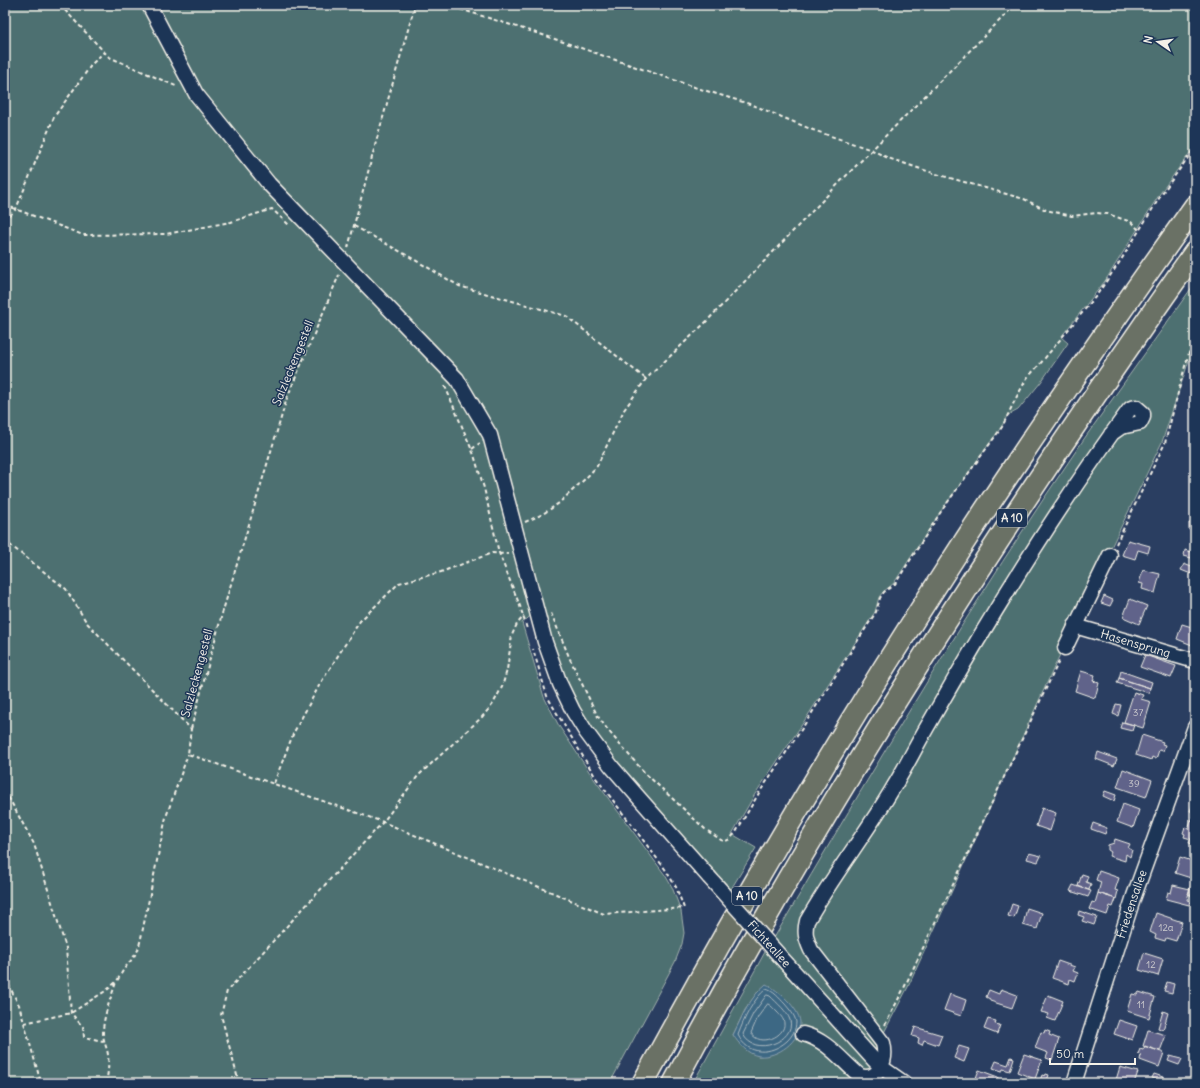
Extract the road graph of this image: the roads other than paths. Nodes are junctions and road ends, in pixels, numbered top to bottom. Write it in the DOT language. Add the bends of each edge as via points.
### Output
graph roads {
  1 [pos="149,5"];
  2 [pos="1195,206"];
  3 [pos="1195,252"];
  4 [pos="1111,434"];
  5 [pos="1110,555"];
  6 [pos="1075,626"];
  7 [pos="1065,648"];
  8 [pos="1195,661"];
  9 [pos="1195,727"];
  10 [pos="804,1034"];
  11 [pos="881,1067"];
  12 [pos="643,1083"];
  13 [pos="674,1083"];
  14 [pos="904,1083"];
  15 [pos="1074,1083"];
  1 -- 11 [label="street, Fichteallee, bridge" via="196,94 268,184 457,379 490,435 553,666 573,711 600,751"];
  2 -- 12 [label="highway, A 10" via="1054,407 934,588 805,797"];
  3 -- 13 [label="highway, A 10" via="1066,438 936,635 844,785"];
  4 -- 11 [label="street" via="1012,584 891,791 807,921 806,939 811,950 883,1043 885,1050"];
  5 -- 6 [label="street"];
  6 -- 7 [label="street"];
  6 -- 8 [label="street, Hasensprung"];
  9 -- 15 [label="street, Friedensallee" via="1134,896"];
  10 -- 11 [label="street" via="823,1043 860,1076 872,1076"];
  11 -- 14 [label="street, Fichteallee"];
}
